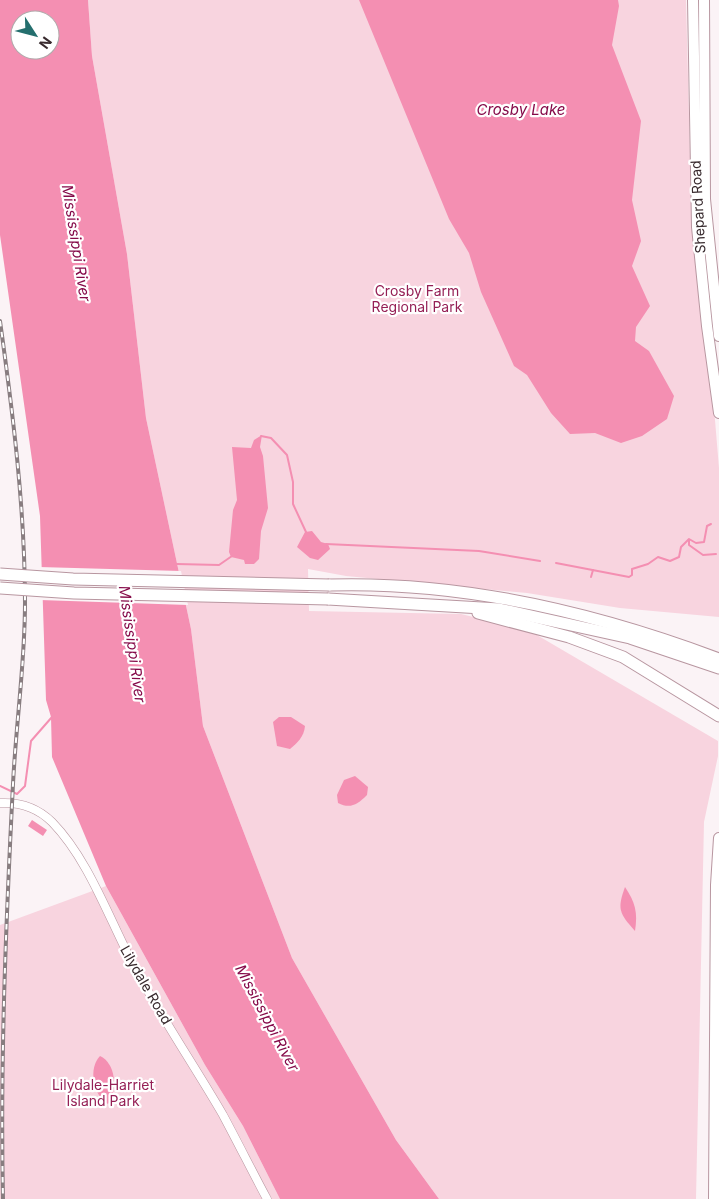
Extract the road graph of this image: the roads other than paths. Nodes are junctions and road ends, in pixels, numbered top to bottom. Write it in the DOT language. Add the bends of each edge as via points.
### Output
graph roads {
  1 [pos="693,0"];
  2 [pos="704,0"];
  3 [pos="719,336"];
  4 [pos="719,412"];
  5 [pos="0,574"];
  6 [pos="0,588"];
  7 [pos="442,604"];
  8 [pos="719,659"];
  9 [pos="719,668"];
  10 [pos="719,716"];
  11 [pos="0,803"];
  12 [pos="719,838"];
  13 [pos="267,1199"];
  14 [pos="714,1199"];
  1 -- 4 [label="highway, Shepard Road" via="698,227"];
  2 -- 3 [label="highway, Shepard Road" via="705,192"];
  5 -- 8 [label="highway, bridge" via="457,590 514,600 634,630"];
  6 -- 7 [label="highway, bridge"];
  7 -- 9 [label="highway" via="499,609 593,628"];
  7 -- 10 [label="highway" via="569,637 623,657"];
  11 -- 13 [label="street, Lilydale Road" via="28,806 50,820 78,856 134,967 223,1116"];
  12 -- 14 [label="highway"];
}
